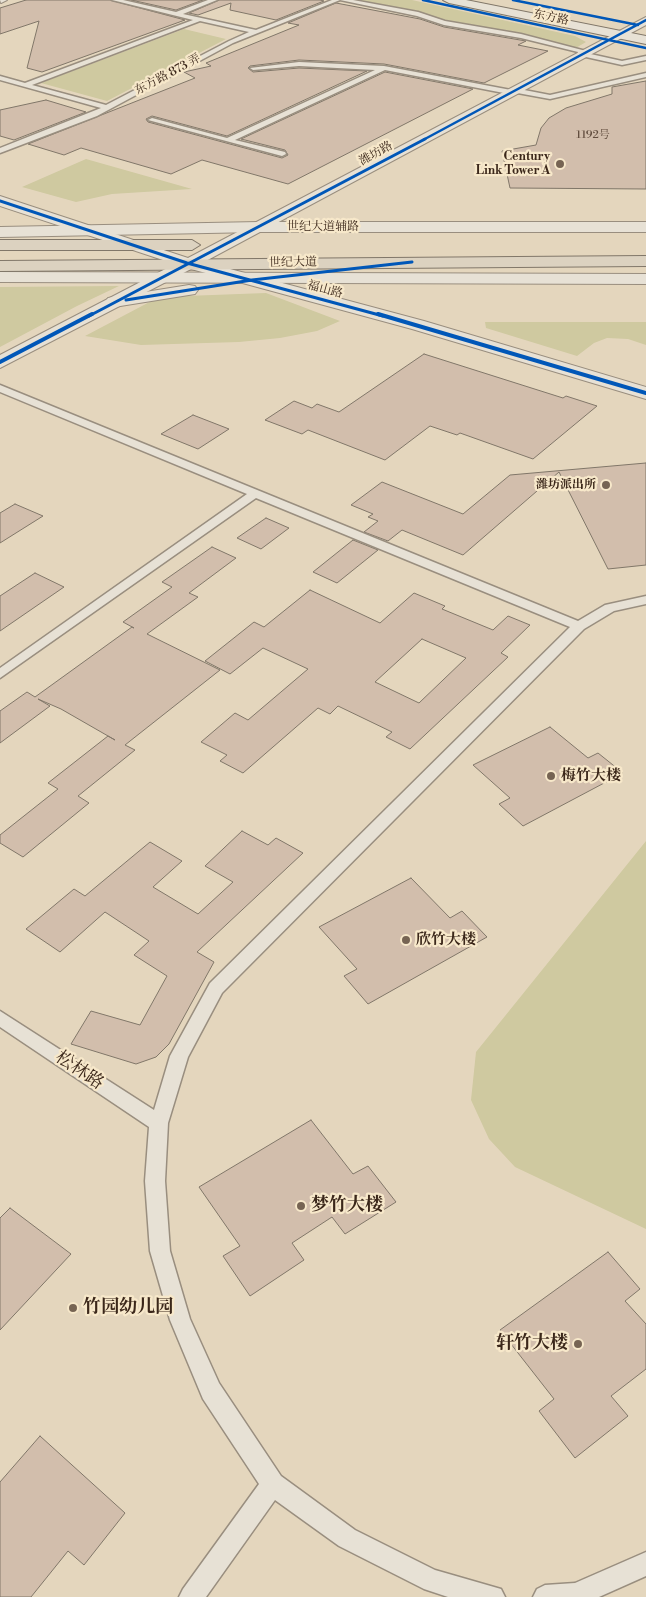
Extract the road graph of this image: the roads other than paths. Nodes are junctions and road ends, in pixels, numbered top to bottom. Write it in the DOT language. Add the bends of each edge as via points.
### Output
graph roads {
  1 [pos="115,0"];
  2 [pos="214,0"];
  3 [pos="337,0"];
  4 [pos="343,0"];
  5 [pos="449,0"];
  6 [pos="485,0"];
  7 [pos="176,14"];
  8 [pos="200,19"];
  9 [pos="646,20"];
  10 [pos="256,32"];
  11 [pos="623,32"];
  12 [pos="646,32"];
  13 [pos="646,40"];
  14 [pos="581,53"];
  15 [pos="646,58"];
  16 [pos="253,68"];
  17 [pos="384,68"];
  18 [pos="646,75"];
  19 [pos="0,78"];
  20 [pos="25,85"];
  21 [pos="511,91"];
  22 [pos="107,107"];
  23 [pos="152,120"];
  24 [pos="228,140"];
  25 [pos="0,152"];
  26 [pos="282,154"];
  27 [pos="0,201"];
  28 [pos="259,227"];
  29 [pos="646,227"];
  30 [pos="87,231"];
  31 [pos="0,232"];
  32 [pos="0,245"];
  33 [pos="126,245"];
  34 [pos="224,245"];
  35 [pos="262,245"];
  36 [pos="646,261"];
  37 [pos="412,262"];
  38 [pos="187,263"];
  39 [pos="0,266"];
  40 [pos="162,276"];
  41 [pos="0,277"];
  42 [pos="333,278"];
  43 [pos="255,279"];
  44 [pos="646,279"];
  45 [pos="306,295"];
  46 [pos="114,302"];
  47 [pos="0,362"];
  48 [pos="0,388"];
  49 [pos="646,394"];
  50 [pos="255,493"];
  51 [pos="646,600"];
  52 [pos="579,626"];
  53 [pos="0,674"];
  54 [pos="0,1018"];
  55 [pos="159,1123"];
  56 [pos="273,1484"];
  57 [pos="646,1564"];
  58 [pos="191,1597"];
  59 [pos="493,1597"];
  60 [pos="544,1597"];
  1 -- 7 [label="lane"];
  2 -- 7 [label="lane"];
  3 -- 10 [label="lane, 东方路 873 弄"];
  4 -- 14 [label="lane" via="418,14 444,23 521,36"];
  5 -- 11 [label="street, 东方路"];
  6 -- 11 [label="street, 东方路"];
  7 -- 8 [label="lane"];
  8 -- 10 [label="lane"];
  8 -- 20 [label="lane"];
  9 -- 11 [label="street, 潍坊路"];
  10 -- 22 [label="lane, 东方路 873 弄"];
  11 -- 12 [label="street, 东方路"];
  11 -- 13 [label="street, 东方路"];
  11 -- 14 [label="street, 潍坊路"];
  14 -- 15 [label="lane" via="622,63"];
  14 -- 21 [label="street, 潍坊路"];
  16 -- 17 [label="lane" via="300,64"];
  17 -- 21 [label="lane"];
  17 -- 24 [label="lane"];
  18 -- 21 [label="lane" via="550,97"];
  19 -- 20 [label="lane"];
  20 -- 22 [label="lane"];
  21 -- 28 [label="street, 潍坊路"];
  22 -- 25 [label="lane, 东方路 873 弄"];
  23 -- 24 [label="lane"];
  24 -- 26 [label="lane"];
  27 -- 30 [label="street, 福山路"];
  28 -- 29 [label="street, 世纪大道辅路"];
  28 -- 30 [label="street, 世纪大道辅路"];
  28 -- 34 [label="street, 潍坊路"];
  30 -- 31 [label="street, 世纪大道辅路"];
  30 -- 33 [label="street, 福山路"];
  32 -- 33 [label="main road, 世纪大道"];
  33 -- 34 [label="main road, 世纪大道"];
  33 -- 38 [label="street, 福山路"];
  34 -- 35 [label="main road, 世纪大道"];
  34 -- 38 [label="street, 潍坊路"];
  36 -- 37 [label="main road, 世纪大道"];
  37 -- 38 [label="main road, 世纪大道"];
  37 -- 43 [label="street, 潍坊路"];
  38 -- 39 [label="main road, 世纪大道"];
  38 -- 40 [label="street, 潍坊路"];
  38 -- 43 [label="street, 福山路"];
  40 -- 41 [label="street"];
  40 -- 43 [label="street"];
  40 -- 46 [label="street, 潍坊路"];
  42 -- 43 [label="street"];
  42 -- 44 [label="street"];
  42 -- 45 [label="street"];
  43 -- 45 [label="street, 福山路"];
  43 -- 46 [label="street, 潍坊路"];
  45 -- 49 [label="street, 福山路" via="418,325"];
  46 -- 47 [label="street, 潍坊路"];
  48 -- 50 [label="lane"];
  50 -- 52 [label="lane"];
  50 -- 53 [label="lane"];
  51 -- 52 [label="lane" via="610,608"];
  52 -- 55 [label="lane" via="216,988 179,1056"];
  54 -- 55 [label="lane, 松林路"];
  55 -- 56 [label="lane" via="155,1181 160,1251 180,1320 211,1391"];
  56 -- 58 [label="lane"];
  56 -- 59 [label="lane" via="355,1542 432,1581"];
  57 -- 60 [label="lane" via="576,1595"];
}
